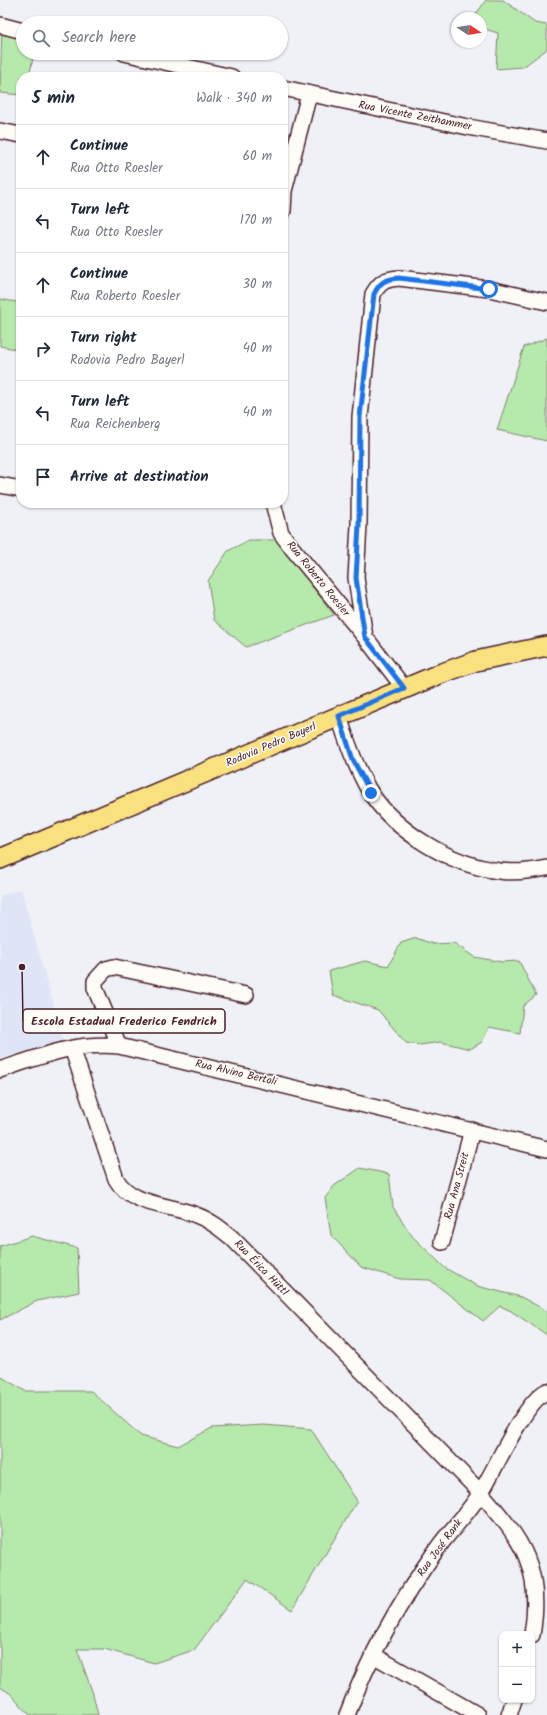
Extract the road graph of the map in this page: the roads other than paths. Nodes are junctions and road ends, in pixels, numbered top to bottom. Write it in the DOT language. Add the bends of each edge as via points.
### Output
graph roads {
  1 [pos="0,25"];
  2 [pos="16,28"];
  3 [pos="156,60"];
  4 [pos="210,72"];
  5 [pos="288,89"];
  6 [pos="309,94"];
  7 [pos="0,131"];
  8 [pos="16,134"];
  9 [pos="547,140"];
  10 [pos="288,172"];
  11 [pos="547,302"];
  12 [pos="0,485"];
  13 [pos="16,488"];
  14 [pos="274,508"];
  15 [pos="365,637"];
  16 [pos="547,646"];
  17 [pos="404,688"];
  18 [pos="339,716"];
  19 [pos="0,860"];
  20 [pos="547,868"];
  21 [pos="246,995"];
  22 [pos="119,1046"];
  23 [pos="72,1048"];
  24 [pos="0,1070"];
  25 [pos="472,1130"];
  26 [pos="547,1149"];
  27 [pos="442,1242"];
  28 [pos="547,1391"];
  29 [pos="481,1493"];
  30 [pos="532,1631"];
  31 [pos="373,1655"];
  32 [pos="513,1703"];
  33 [pos="347,1715"];
  34 [pos="478,1715"];
  35 [pos="509,1715"];
  1 -- 2 [label="street"];
  3 -- 4 [label="street"];
  5 -- 6 [label="street, Rua Vicente Zeithammer"];
  6 -- 9 [label="street, Rua Vicente Zeithammer" via="460,126"];
  6 -- 10 [label="street"];
  7 -- 8 [label="street"];
  11 -- 15 [label="street" via="489,289 399,278 386,279 374,294 360,417 356,578"];
  12 -- 13 [label="street"];
  14 -- 15 [label="street, Rua Roberto Roesler" via="281,533"];
  15 -- 17 [label="street, Rua Roberto Roesler"];
  16 -- 17 [label="main road, Rodovia Pedro Bayerl" via="476,662"];
  17 -- 18 [label="main road, Rodovia Pedro Bayerl"];
  18 -- 19 [label="main road, Rodovia Pedro Bayerl"];
  18 -- 20 [label="street" via="353,760 371,793 397,823 435,850 479,867 500,871"];
  21 -- 22 [label="street" via="114,967 106,969 96,981 95,988"];
  22 -- 23 [label="street, Rua Alvino Bertoli" via="88,1045"];
  22 -- 25 [label="street, Rua Alvino Bertoli"];
  23 -- 24 [label="street, Rua Alvino Bertoli"];
  23 -- 29 [label="street, Rua Érica Hüttl" via="121,1188 141,1199 212,1222 232,1238"];
  25 -- 26 [label="street, Rua Alvino Bertoli"];
  25 -- 27 [label="street, Rua Ana Streit"];
  28 -- 29 [label="street, Rua José Rank" via="539,1396 522,1420"];
  29 -- 30 [label="street, Rua Érica Hüttl" via="524,1549 531,1568 536,1597"];
  29 -- 31 [label="street, Rua José Rank" via="433,1555"];
  31 -- 33 [label="street, Rua José Rank"];
  31 -- 34 [label="street"];
  32 -- 35 [label="street"];
}
